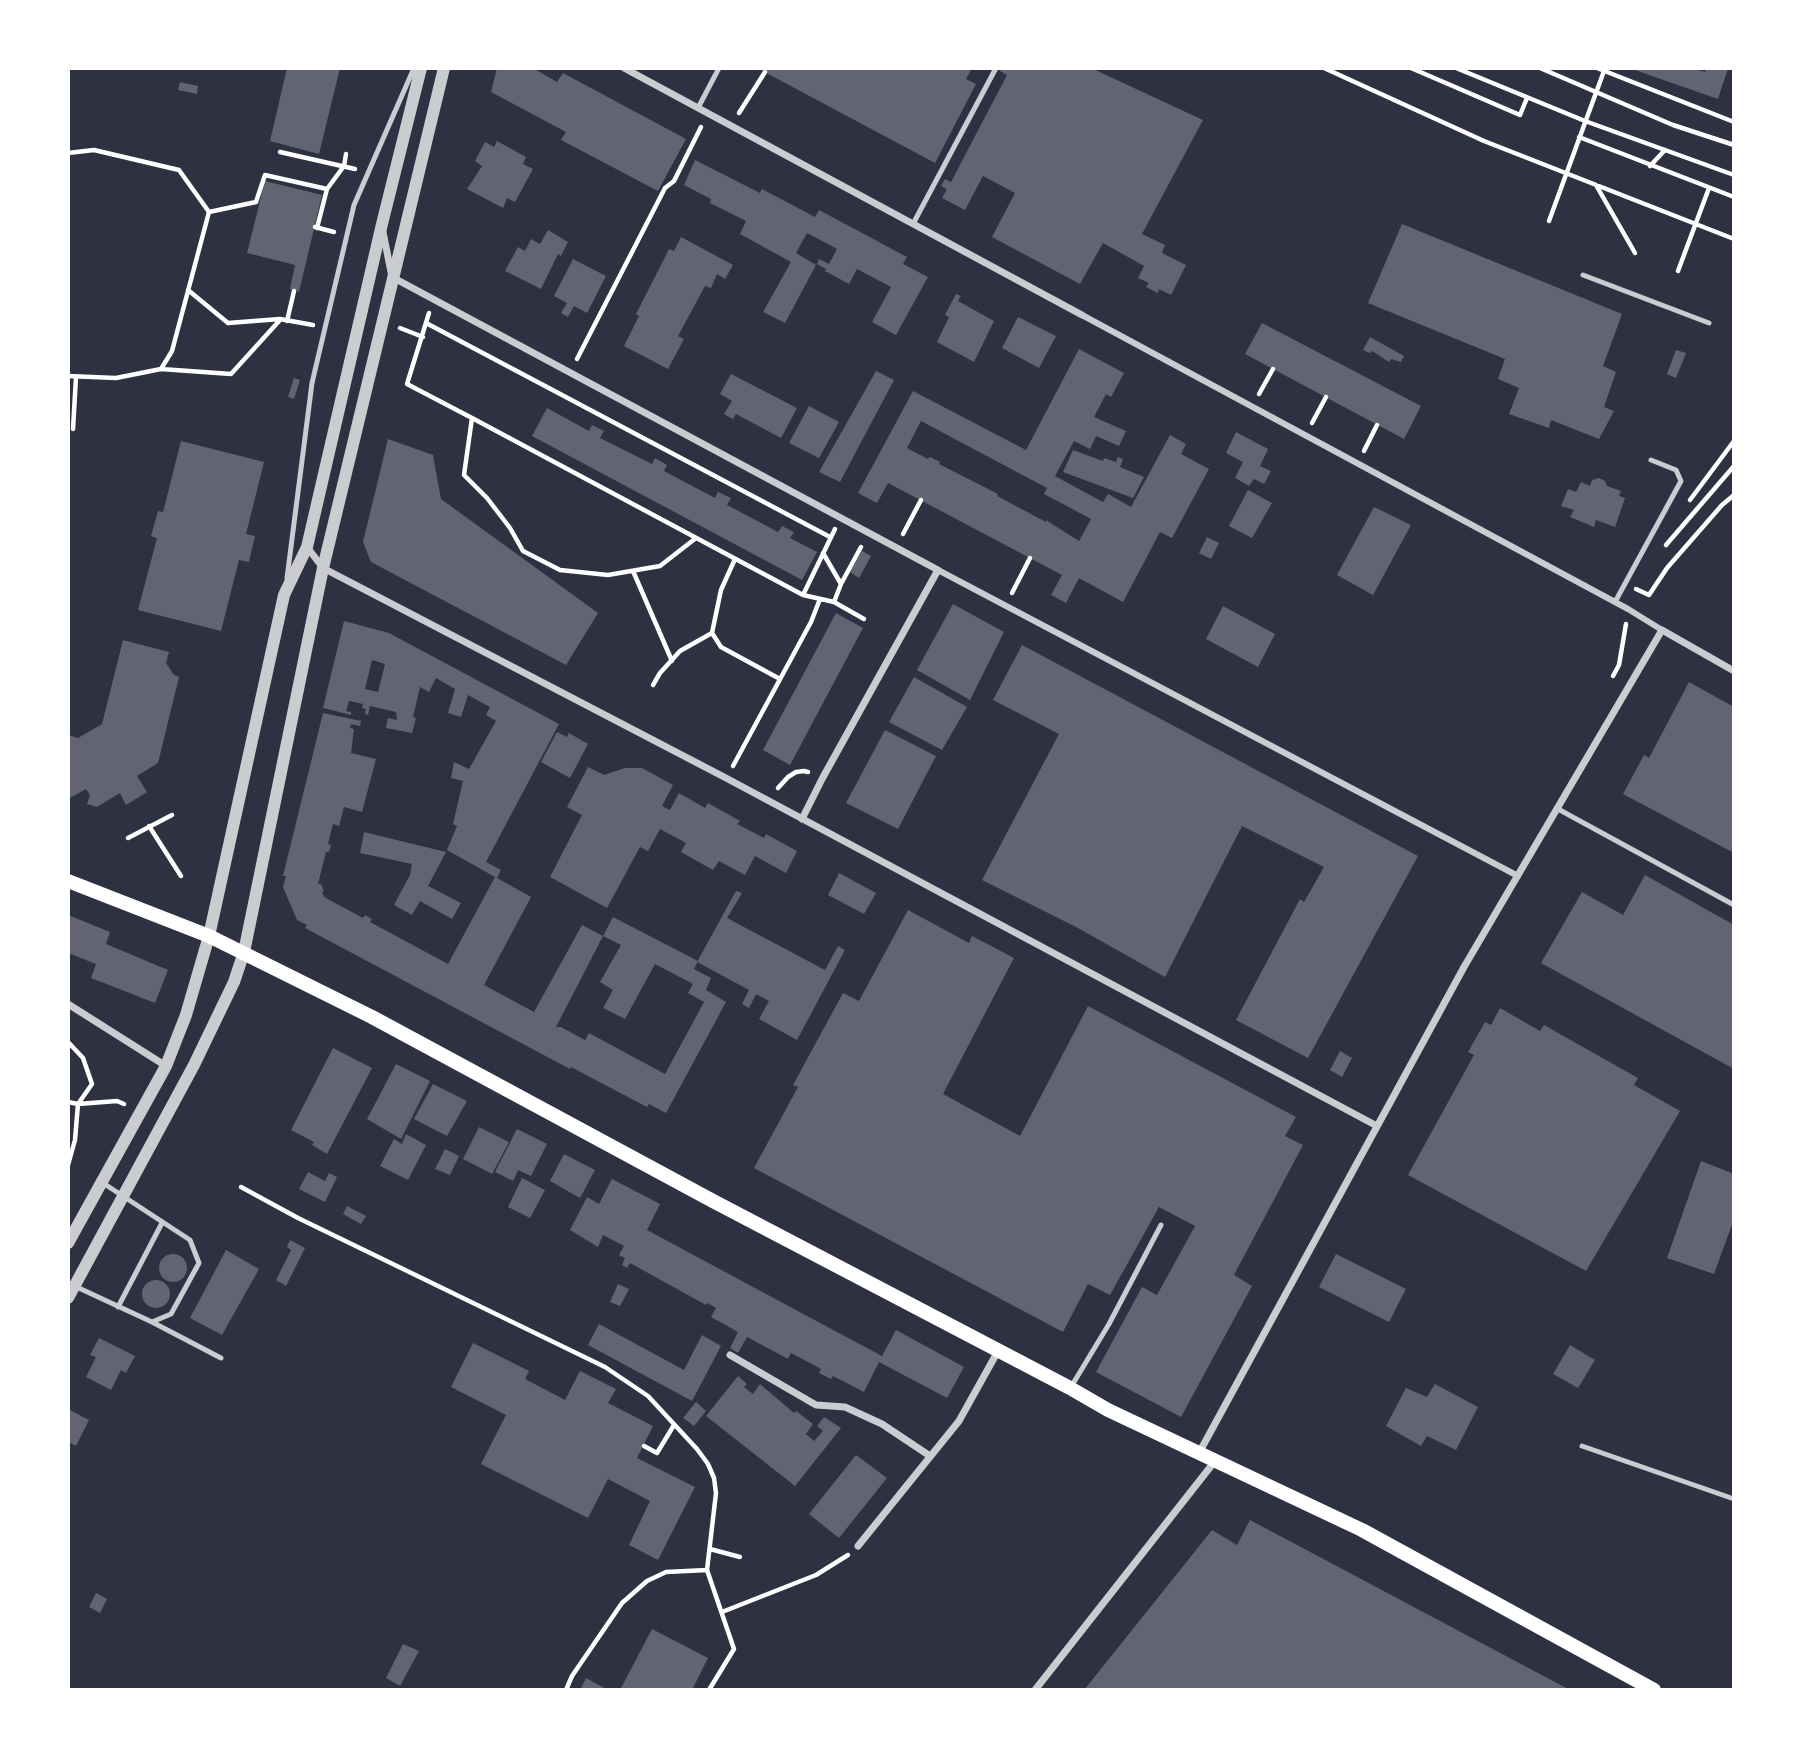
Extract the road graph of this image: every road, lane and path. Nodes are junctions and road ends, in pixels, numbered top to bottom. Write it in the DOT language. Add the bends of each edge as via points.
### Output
graph roads {
  1 [pos="414,68"];
  2 [pos="421,68"];
  3 [pos="444,68"];
  4 [pos="624,68"];
  5 [pos="719,68"];
  6 [pos="996,68"];
  7 [pos="1324,68"];
  8 [pos="1411,68"];
  9 [pos="1457,68"];
  10 [pos="1540,68"];
  11 [pos="1597,68"];
  12 [pos="1604,71"];
  13 [pos="765,72"];
  14 [pos="1595,93"];
  15 [pos="1527,98"];
  16 [pos="698,108"];
  17 [pos="707,114"];
  18 [pos="1585,121"];
  19 [pos="1734,122"];
  20 [pos="731,126"];
  21 [pos="1579,137"];
  22 [pos="1734,145"];
  23 [pos="1665,150"];
  24 [pos="281,152"];
  25 [pos="68,153"];
  26 [pos="346,154"];
  27 [pos="344,166"];
  28 [pos="1650,166"];
  29 [pos="368,172"];
  30 [pos="1565,172"];
  31 [pos="1734,175"];
  32 [pos="1595,185"];
  33 [pos="1709,188"];
  34 [pos="327,189"];
  35 [pos="1734,197"];
  36 [pos="209,212"];
  37 [pos="1549,221"];
  38 [pos="1695,224"];
  39 [pos="382,225"];
  40 [pos="913,225"];
  41 [pos="317,228"];
  42 [pos="1734,239"];
  43 [pos="1635,253"];
  44 [pos="1678,271"];
  45 [pos="1583,275"];
  46 [pos="392,277"];
  47 [pos="188,290"];
  48 [pos="294,291"];
  49 [pos="432,298"];
  50 [pos="1082,315"];
  51 [pos="281,319"];
  52 [pos="288,320"];
  53 [pos="1709,323"];
  54 [pos="428,324"];
  55 [pos="324,327"];
  56 [pos="162,369"];
  57 [pos="1273,369"];
  58 [pos="570,372"];
  59 [pos="68,376"];
  60 [pos="76,377"];
  61 [pos="1325,397"];
  62 [pos="1251,407"];
  63 [pos="472,418"];
  64 [pos="1377,425"];
  65 [pos="73,429"];
  66 [pos="1306,436"];
  67 [pos="1651,460"];
  68 [pos="1357,464"];
  69 [pos="1734,466"];
  70 [pos="1734,495"];
  71 [pos="921,500"];
  72 [pos="841,517"];
  73 [pos="869,532"];
  74 [pos="830,537"];
  75 [pos="696,538"];
  76 [pos="307,547"];
  77 [pos="895,547"];
  78 [pos="1662,551"];
  79 [pos="823,552"];
  80 [pos="1030,558"];
  81 [pos="735,559"];
  82 [pos="323,568"];
  83 [pos="938,570"];
  84 [pos="633,571"];
  85 [pos="1645,581"];
  86 [pos="841,584"];
  87 [pos="1633,587"];
  88 [pos="1639,591"];
  89 [pos="284,595"];
  90 [pos="803,595"];
  91 [pos="820,599"];
  92 [pos="834,602"];
  93 [pos="1615,602"];
  94 [pos="1005,606"];
  95 [pos="1628,609"];
  96 [pos="864,619"];
  97 [pos="1662,630"];
  98 [pos="712,633"];
  99 [pos="672,661"];
  100 [pos="1734,671"];
  101 [pos="780,679"];
  102 [pos="653,685"];
  103 [pos="726,778"];
  104 [pos="822,779"];
  105 [pos="768,800"];
  106 [pos="1558,808"];
  107 [pos="172,815"];
  108 [pos="802,819"];
  109 [pos="149,827"];
  110 [pos="128,838"];
  111 [pos="181,876"];
  112 [pos="1518,876"];
  113 [pos="68,880"];
  114 [pos="1734,905"];
  115 [pos="209,936"];
  116 [pos="244,953"];
  117 [pos="68,1004"];
  118 [pos="68,1042"];
  119 [pos="166,1066"];
  120 [pos="68,1102"];
  121 [pos="78,1104"];
  122 [pos="141,1111"];
  123 [pos="1377,1126"];
  124 [pos="68,1165"];
  125 [pos="103,1184"];
  126 [pos="241,1187"];
  127 [pos="122,1196"];
  128 [pos="162,1223"];
  129 [pos="1161,1225"];
  130 [pos="68,1243"];
  131 [pos="72,1284"];
  132 [pos="68,1298"];
  133 [pos="118,1307"];
  134 [pos="152,1322"];
  135 [pos="998,1351"];
  136 [pos="730,1355"];
  137 [pos="221,1358"];
  138 [pos="1070,1388"];
  139 [pos="674,1425"];
  140 [pos="643,1446"];
  141 [pos="1582,1446"];
  142 [pos="1199,1453"];
  143 [pos="930,1456"];
  144 [pos="1215,1461"];
  145 [pos="1734,1499"];
  146 [pos="858,1546"];
  147 [pos="710,1549"];
  148 [pos="740,1557"];
  149 [pos="707,1570"];
  150 [pos="722,1612"];
  151 [pos="566,1690"];
  152 [pos="709,1690"];
  153 [pos="1035,1690"];
  154 [pos="1654,1690"];
  1 -- 29 [label="lane"];
  2 -- 39 [label="street"];
  3 -- 46 [label="street"];
  4 -- 16 [label="street"];
  5 -- 16 [label="lane"];
  6 -- 40 [label="lane"];
  7 -- 30 [label="path" via="1484,141"];
  8 -- 15 [label="path" via="1520,115"];
  9 -- 15 [label="path"];
  10 -- 14 [label="path"];
  11 -- 12 [label="path"];
  12 -- 14 [label="path"];
  12 -- 19 [label="path"];
  13 -- 20 [label="path"];
  14 -- 18 [label="path"];
  14 -- 22 [label="path"];
  15 -- 18 [label="path"];
  16 -- 17 [label="street"];
  17 -- 20 [label="street"];
  17 -- 58 [label="path"];
  18 -- 21 [label="path"];
  18 -- 23 [label="path"];
  20 -- 40 [label="street"];
  21 -- 28 [label="path"];
  21 -- 30 [label="path"];
  23 -- 28 [label="path"];
  23 -- 31 [label="path"];
  24 -- 27 [label="path"];
  25 -- 36 [label="path" via="94,150 179,170"];
  26 -- 27 [label="path"];
  27 -- 29 [label="path"];
  27 -- 34 [label="path"];
  28 -- 33 [label="path"];
  29 -- 55 [label="lane" via="354,205"];
  30 -- 32 [label="path"];
  30 -- 37 [label="path"];
  32 -- 38 [label="path"];
  32 -- 43 [label="path"];
  33 -- 35 [label="path"];
  33 -- 38 [label="path"];
  34 -- 36 [label="path" via="265,175 256,202"];
  34 -- 41 [label="path"];
  36 -- 47 [label="path"];
  38 -- 42 [label="path"];
  38 -- 44 [label="path"];
  39 -- 46 [label="street"];
  39 -- 76 [label="street"];
  40 -- 50 [label="street"];
  45 -- 53 [label="lane"];
  46 -- 49 [label="street"];
  46 -- 82 [label="street"];
  47 -- 51 [label="path" via="228,323"];
  47 -- 56 [label="path" via="172,351"];
  48 -- 52 [label="path"];
  49 -- 54 [label="path"];
  49 -- 58 [label="street"];
  50 -- 62 [label="street"];
  51 -- 52 [label="path"];
  51 -- 56 [label="path" via="231,374"];
  52 -- 55 [label="path"];
  54 -- 63 [label="path" via="407,384"];
  54 -- 74 [label="path"];
  55 -- 89 [label="lane" via="309,402"];
  56 -- 60 [label="path" via="116,378"];
  57 -- 62 [label="path"];
  58 -- 72 [label="street"];
  59 -- 60 [label="path"];
  60 -- 65 [label="path"];
  61 -- 66 [label="path"];
  62 -- 66 [label="street"];
  63 -- 75 [label="path"];
  63 -- 84 [label="path" via="464,475 487,498 523,551 560,570 608,575"];
  64 -- 68 [label="path"];
  66 -- 68 [label="street"];
  67 -- 93 [label="lane" via="1676,470 1681,481"];
  68 -- 93 [label="street"];
  69 -- 78 [label="path"];
  70 -- 88 [label="path" via="1667,568 1649,596"];
  71 -- 77 [label="path"];
  72 -- 73 [label="street"];
  72 -- 74 [label="path"];
  73 -- 77 [label="street"];
  73 -- 86 [label="path"];
  74 -- 79 [label="path"];
  75 -- 81 [label="path"];
  75 -- 84 [label="path" via="660,566"];
  76 -- 82 [label="street"];
  76 -- 89 [label="street"];
  77 -- 83 [label="street"];
  79 -- 86 [label="path"];
  79 -- 90 [label="path"];
  80 -- 94 [label="path"];
  81 -- 90 [label="path"];
  81 -- 98 [label="path" via="720,590"];
  82 -- 103 [label="street"];
  82 -- 116 [label="street"];
  83 -- 94 [label="street"];
  83 -- 104 [label="street"];
  84 -- 99 [label="path"];
  85 -- 88 [label="path"];
  86 -- 92 [label="path"];
  87 -- 88 [label="path"];
  88 -- 95 [label="path"];
  89 -- 115 [label="street"];
  90 -- 91 [label="path"];
  91 -- 92 [label="path"];
  91 -- 101 [label="path"];
  92 -- 96 [label="path"];
  93 -- 95 [label="street"];
  94 -- 112 [label="street"];
  95 -- 97 [label="street"];
  97 -- 100 [label="street"];
  97 -- 106 [label="street"];
  98 -- 99 [label="path" via="680,651"];
  98 -- 101 [label="path" via="721,647"];
  99 -- 102 [label="path"];
  101 -- 103 [label="path"];
  103 -- 105 [label="street"];
  104 -- 105 [label="path" via="796,772"];
  104 -- 108 [label="street"];
  105 -- 108 [label="street"];
  106 -- 112 [label="street"];
  106 -- 114 [label="lane"];
  107 -- 109 [label="path"];
  108 -- 123 [label="street"];
  109 -- 110 [label="path"];
  109 -- 111 [label="path"];
  112 -- 123 [label="street"];
  113 -- 115 [label="main road"];
  115 -- 116 [label="main road"];
  115 -- 119 [label="street"];
  116 -- 127 [label="street" via="194,1065"];
  116 -- 135 [label="main road"];
  117 -- 119 [label="street"];
  118 -- 121 [label="path" via="83,1058 92,1084"];
  119 -- 122 [label="street"];
  120 -- 121 [label="path"];
  121 -- 122 [label="path" via="117,1101"];
  121 -- 124 [label="path"];
  122 -- 125 [label="street"];
  123 -- 142 [label="street"];
  125 -- 127 [label="lane"];
  125 -- 130 [label="street"];
  126 -- 139 [label="path" via="605,1367 648,1396"];
  127 -- 128 [label="lane"];
  127 -- 131 [label="street"];
  128 -- 133 [label="lane"];
  128 -- 134 [label="lane" via="190,1240 199,1263 172,1314"];
  129 -- 138 [label="lane"];
  131 -- 132 [label="street"];
  131 -- 133 [label="lane"];
  133 -- 134 [label="lane"];
  134 -- 137 [label="lane"];
  135 -- 138 [label="main road"];
  135 -- 143 [label="street" via="958,1421"];
  136 -- 143 [label="street" via="816,1405 845,1407 882,1424"];
  138 -- 142 [label="main road"];
  139 -- 140 [label="path" via="657,1453"];
  139 -- 147 [label="path" via="703,1457 714,1478"];
  141 -- 145 [label="lane"];
  142 -- 144 [label="main road"];
  143 -- 146 [label="street"];
  144 -- 153 [label="street"];
  144 -- 154 [label="main road" via="1362,1530"];
  146 -- 150 [label="path" via="816,1575"];
  147 -- 148 [label="path"];
  147 -- 149 [label="path"];
  149 -- 150 [label="path"];
  149 -- 151 [label="path" via="666,1572 639,1588 599,1634"];
  150 -- 152 [label="path" via="734,1649"];
}
